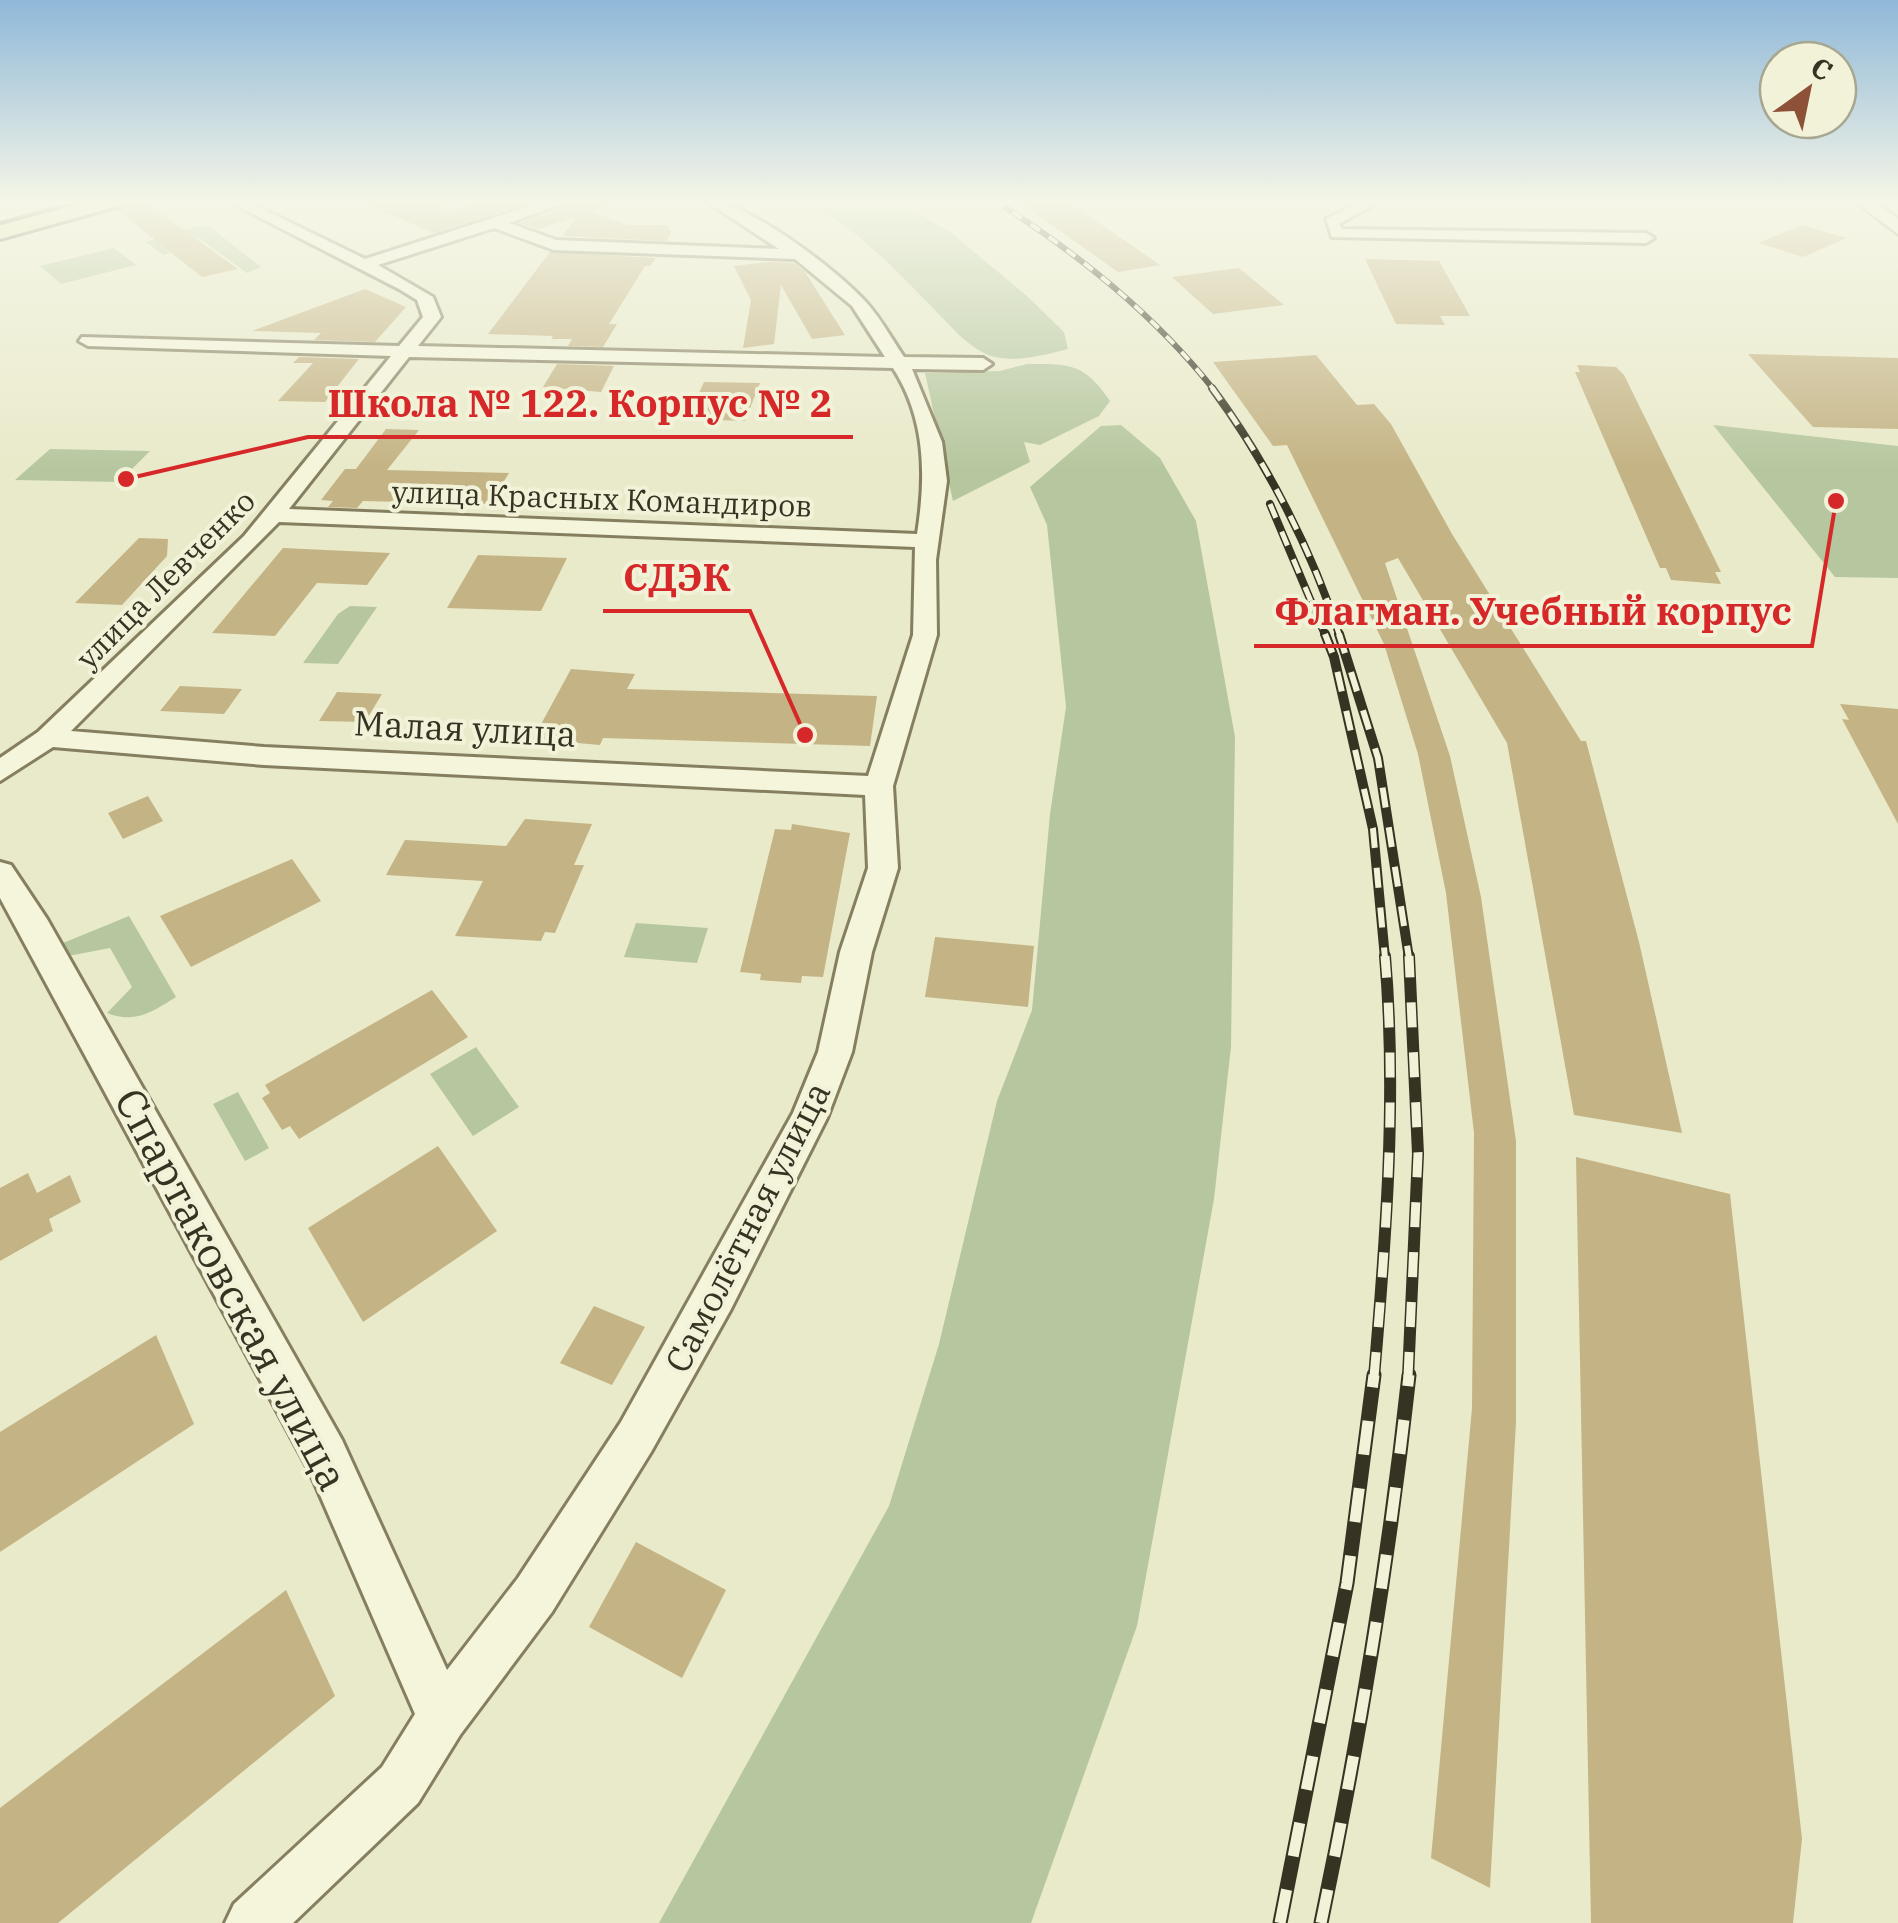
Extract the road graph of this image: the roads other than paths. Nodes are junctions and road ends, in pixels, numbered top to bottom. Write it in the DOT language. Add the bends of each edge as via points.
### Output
graph roads {
  1 [pos="410,290"];
  2 [pos="842,290"];
  3 [pos="88,342"];
  4 [pos="407,350"];
  5 [pos="898,363"];
  6 [pos="983,364"];
  7 [pos="273,516"];
  8 [pos="928,541"];
  9 [pos="48,738"];
  10 [pos="0,772"];
  11 [pos="878,786"];
  12 [pos="0,873"];
  13 [pos="442,1717"];
  14 [pos="253,1923"];
  1 -- 4 [label="street, улица Левченко" via="425,298 432,317"];
  2 -- 5 [label="street, Самолётная улица"];
  3 -- 4 [label="street"];
  4 -- 5 [label="street"];
  4 -- 7 [label="street, улица Левченко"];
  5 -- 6 [label="street"];
  5 -- 8 [label="street, Самолётная улица" via="932,442"];
  7 -- 8 [label="street, улица Красных Командиров"];
  7 -- 9 [label="street, улица Левченко"];
  8 -- 11 [label="street, Самолётная улица" via="925,635"];
  9 -- 10 [label="street, улица Левченко"];
  9 -- 11 [label="street, Малая улица" via="264,756"];
  11 -- 13 [label="street, Самолётная улица" via="883,868 835,1052 809,1118 636,1437 535,1595"];
  12 -- 13 [label="street, Спартаковская улица" via="326,1456"];
  13 -- 14 [label="street, Самолётная улица" via="400,1785"];
}
